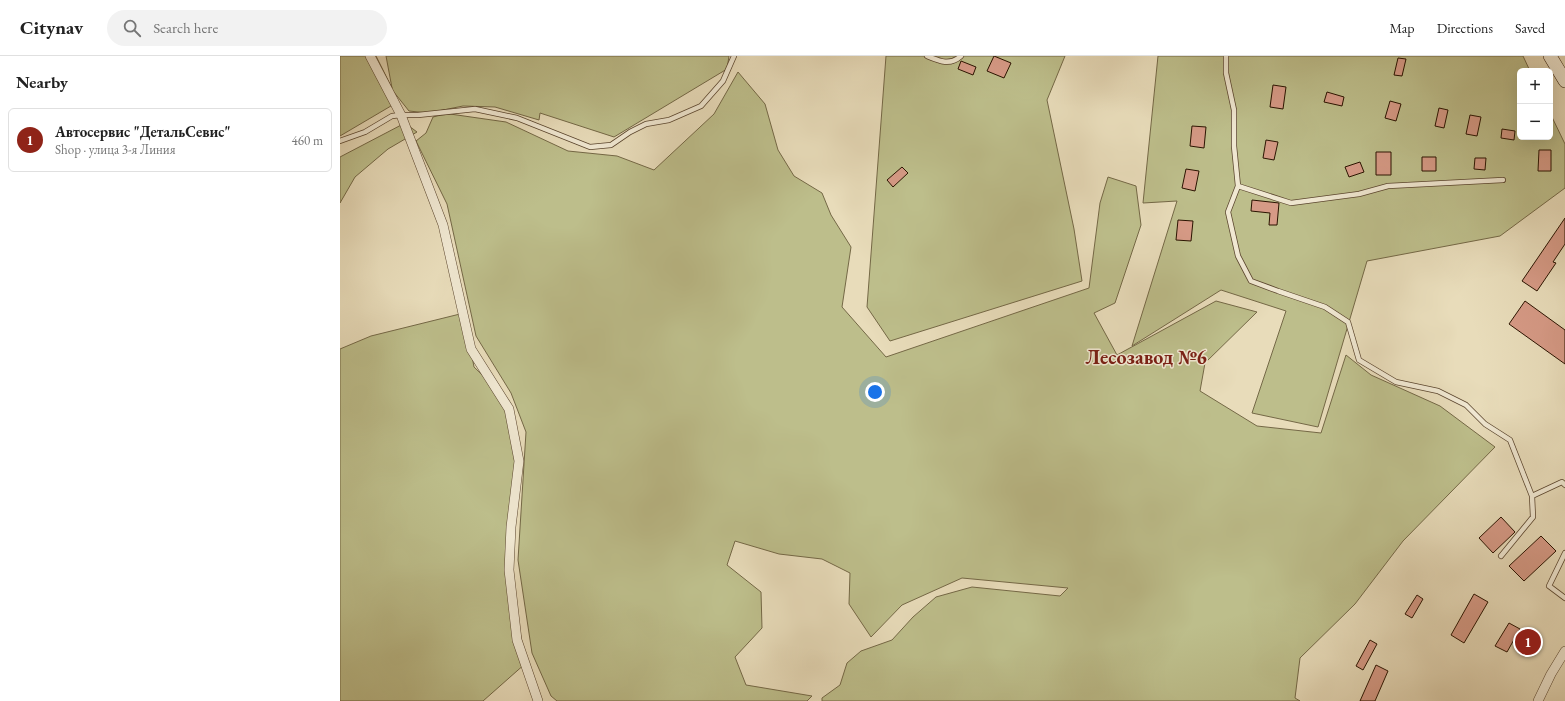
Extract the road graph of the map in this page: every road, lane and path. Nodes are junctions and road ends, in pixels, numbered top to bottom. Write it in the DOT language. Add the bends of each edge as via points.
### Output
graph roads {
  1 [pos="370,56"];
  2 [pos="734,56"];
  3 [pos="927,56"];
  4 [pos="961,56"];
  5 [pos="1226,56"];
  6 [pos="1550,56"];
  7 [pos="1565,81"];
  8 [pos="401,114"];
  9 [pos="340,141"];
  10 [pos="1503,180"];
  11 [pos="1238,186"];
  12 [pos="1565,485"];
  13 [pos="1532,496"];
  14 [pos="1565,553"];
  15 [pos="1501,556"];
  16 [pos="1565,598"];
  17 [pos="1565,651"];
  18 [pos="538,701"];
  19 [pos="1538,701"];
  1 -- 8 [label="street"];
  2 -- 8 [label="lane" via="723,81 701,106 669,120 646,124 611,145 590,147 517,118 475,109 418,115"];
  3 -- 4 [label="lane" via="941,62 956,60"];
  5 -- 11 [label="lane" via="1226,73 1234,110"];
  6 -- 7 [label="street"];
  8 -- 9 [label="lane"];
  8 -- 18 [label="street" via="443,225 471,349 509,409 519,461 511,526 509,570 517,640"];
  10 -- 11 [label="lane" via="1388,186 1360,194 1291,203"];
  11 -- 13 [label="lane" via="1228,212 1238,256 1250,281 1325,307 1348,322 1359,360 1396,382 1438,391 1466,405 1485,424 1510,440"];
  12 -- 13 [label="lane" via="1562,482"];
  13 -- 15 [label="lane" via="1533,517"];
  14 -- 16 [label="lane" via="1549,586"];
  17 -- 19 [label="street"];
}
